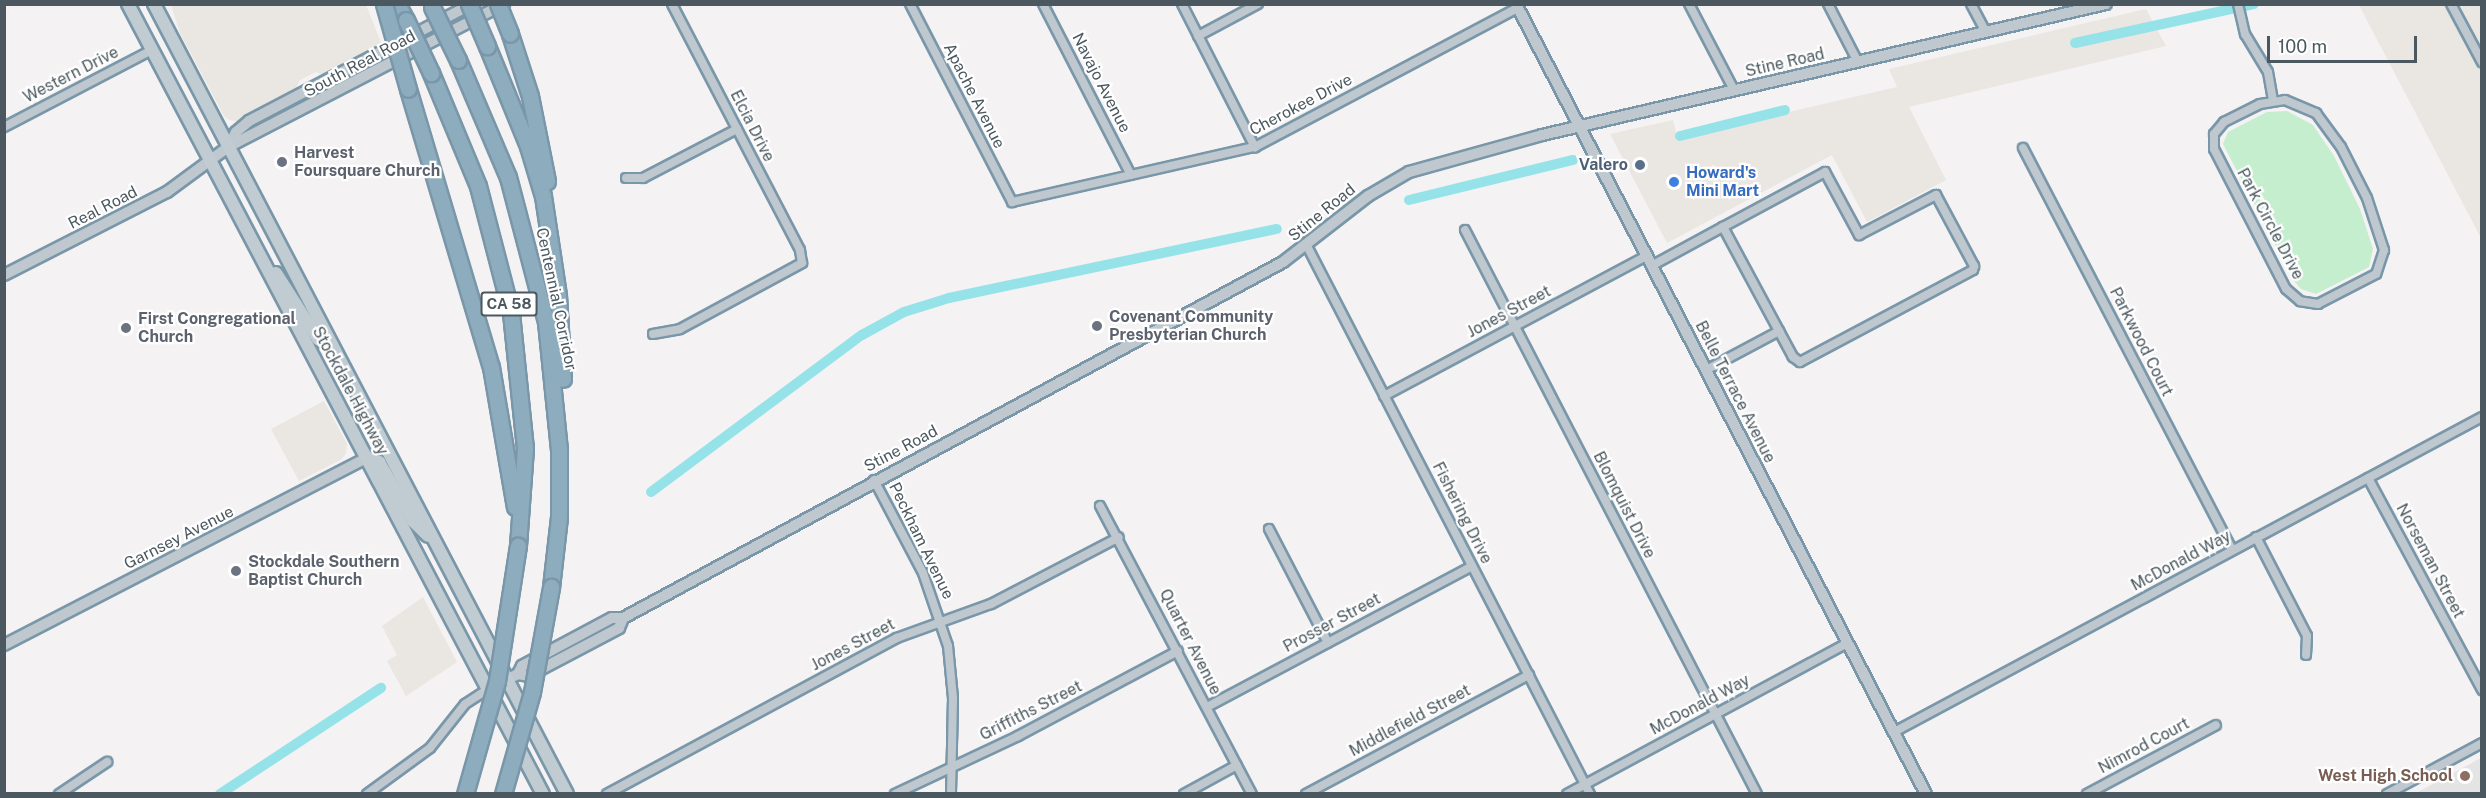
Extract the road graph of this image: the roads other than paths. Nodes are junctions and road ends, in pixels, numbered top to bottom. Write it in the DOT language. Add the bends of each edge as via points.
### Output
graph roads {
  1 [pos="129,4"];
  2 [pos="154,4"];
  3 [pos="384,4"];
  4 [pos="397,4"];
  5 [pos="471,4"];
  6 [pos="498,4"];
  7 [pos="504,4"];
  8 [pos="672,4"];
  9 [pos="910,4"];
  10 [pos="1043,4"];
  11 [pos="1182,4"];
  12 [pos="1258,4"];
  13 [pos="1689,4"];
  14 [pos="1828,4"];
  15 [pos="1971,4"];
  16 [pos="2106,4"];
  17 [pos="2238,4"];
  18 [pos="2451,4"];
  19 [pos="431,6"];
  20 [pos="1517,6"];
  21 [pos="1986,33"];
  22 [pos="1198,36"];
  23 [pos="152,50"];
  24 [pos="1858,62"];
  25 [pos="2481,62"];
  26 [pos="1734,90"];
  27 [pos="2273,100"];
  28 [pos="4,126"];
  29 [pos="1580,127"];
  30 [pos="737,129"];
  31 [pos="228,147"];
  32 [pos="1255,147"];
  33 [pos="2023,148"];
  34 [pos="210,160"];
  35 [pos="1131,174"];
  36 [pos="626,178"];
  37 [pos="1012,202"];
  38 [pos="1723,227"];
  39 [pos="1465,230"];
  40 [pos="1307,246"];
  41 [pos="260,254"];
  42 [pos="554,258"];
  43 [pos="1651,260"];
  44 [pos="4,275"];
  45 [pos="1515,326"];
  46 [pos="1779,330"];
  47 [pos="653,334"];
  48 [pos="332,345"];
  49 [pos="1706,370"];
  50 [pos="1384,396"];
  51 [pos="2481,417"];
  52 [pos="367,458"];
  53 [pos="2368,478"];
  54 [pos="560,480"];
  55 [pos="874,480"];
  56 [pos="1100,506"];
  57 [pos="1269,530"];
  58 [pos="1119,537"];
  59 [pos="2256,537"];
  60 [pos="518,541"];
  61 [pos="435,543"];
  62 [pos="2232,550"];
  63 [pos="1472,566"];
  64 [pos="941,621"];
  65 [pos="1328,643"];
  66 [pos="1847,643"];
  67 [pos="4,645"];
  68 [pos="1178,651"];
  69 [pos="2306,655"];
  70 [pos="1529,675"];
  71 [pos="512,677"];
  72 [pos="488,689"];
  73 [pos="2481,690"];
  74 [pos="1207,707"];
  75 [pos="1716,714"];
  76 [pos="2216,725"];
  77 [pos="1894,732"];
  78 [pos="2481,743"];
  79 [pos="107,762"];
  80 [pos="1237,765"];
  81 [pos="951,767"];
  82 [pos="1585,784"];
  83 [pos="2088,793"];
  84 [pos="59,794"];
  85 [pos="367,794"];
  86 [pos="465,794"];
  87 [pos="503,794"];
  88 [pos="543,794"];
  89 [pos="567,794"];
  90 [pos="607,794"];
  91 [pos="895,794"];
  92 [pos="951,794"];
  93 [pos="1184,794"];
  94 [pos="1251,794"];
  95 [pos="1306,794"];
  96 [pos="1567,794"];
  97 [pos="1590,794"];
  98 [pos="1757,794"];
  99 [pos="1926,794"];
  100 [pos="2387,794"];
  1 -- 23 [label="main road, Stockdale Highway"];
  2 -- 31 [label="main road, Stockdale Highway"];
  3 -- 60 [label="highway, bridge" via="491,367"];
  4 -- 60 [label="highway, CA 58, bridge" via="431,73 478,186 511,313 524,438"];
  5 -- 31 [label="street, South Real Road" via="249,121 236,132"];
  5 -- 42 [label="highway, bridge" via="531,154"];
  6 -- 42 [label="highway, bridge" via="542,149"];
  7 -- 31 [label="street, South Real Road"];
  8 -- 30 [label="street, Elcia Drive"];
  9 -- 37 [label="street, Apache Avenue"];
  10 -- 35 [label="street, Navajo Avenue"];
  11 -- 22 [label="street"];
  12 -- 22 [label="street"];
  13 -- 26 [label="street"];
  14 -- 24 [label="street"];
  15 -- 21 [label="street"];
  16 -- 21 [label="street, Stine Road"];
  17 -- 27 [label="street" via="2249,43 2268,72"];
  18 -- 25 [label="street"];
  19 -- 54 [label="highway, Centennial Corridor / CA 58, bridge" via="500,156 531,252 553,364"];
  20 -- 29 [label="street, Belle Terrace Avenue"];
  20 -- 32 [label="street, Cherokee Drive"];
  21 -- 24 [label="street, Stine Road"];
  22 -- 32 [label="street"];
  23 -- 28 [label="street, Western Drive"];
  23 -- 34 [label="main road, Stockdale Highway"];
  24 -- 26 [label="street, Stine Road"];
  26 -- 29 [label="street, Stine Road"];
  27 -- 27 [label="street, Park Circle Drive" via="2224,122 2214,134 2214,149 2286,289 2300,301 2318,304 2376,274 2384,250 2358,179 2325,122 2306,106"];
  29 -- 40 [label="street, Stine Road" via="1450,157 1409,172 1368,196"];
  29 -- 43 [label="street, Belle Terrace Avenue"];
  30 -- 36 [label="street" via="643,178"];
  30 -- 47 [label="street, Elcia Drive" via="800,250 802,263 680,329"];
  31 -- 34 [label="street, South Real Road"];
  31 -- 48 [label="main road, Stockdale Highway"];
  32 -- 35 [label="street, Cherokee Drive"];
  33 -- 62 [label="street, Parkwood Court"];
  34 -- 41 [label="main road, Stockdale Highway"];
  34 -- 44 [label="street, Real Road" via="166,192"];
  35 -- 37 [label="street, Cherokee Drive"];
  38 -- 43 [label="street, Jones Street"];
  38 -- 46 [label="street"];
  38 -- 46 [label="street, Jones Street" via="1825,172 1859,235 1936,195 1973,262 1973,270 1800,362"];
  39 -- 45 [label="street, Blomquist Drive"];
  40 -- 50 [label="street, Fishering Drive"];
  40 -- 55 [label="street, Stine Road"];
  41 -- 48 [label="main road" via="292,294 318,339"];
  41 -- 52 [label="main road, Stockdale Highway"];
  42 -- 54 [label="highway" via="563,369"];
  43 -- 45 [label="street, Jones Street"];
  43 -- 49 [label="street, Belle Terrace Avenue"];
  45 -- 50 [label="street, Jones Street"];
  45 -- 75 [label="street, Blomquist Drive"];
  46 -- 49 [label="street"];
  48 -- 61 [label="main road, Stockdale Highway"];
  49 -- 66 [label="street, Belle Terrace Avenue"];
  50 -- 63 [label="street, Fishering Drive"];
  51 -- 53 [label="street, McDonald Way"];
  52 -- 61 [label="main road" via="379,462 413,521"];
  52 -- 67 [label="street, Garnsey Avenue"];
  52 -- 72 [label="main road, Stockdale Highway"];
  53 -- 59 [label="street, McDonald Way"];
  53 -- 73 [label="street, Norseman Street"];
  54 -- 87 [label="highway, Centennial Corridor / CA 58, bridge" via="551,587 532,692"];
  55 -- 64 [label="street, Peckham Avenue" via="923,573"];
  55 -- 71 [label="street, Stine Road" via="623,618 619,628 609,634 528,676"];
  56 -- 58 [label="street, Quarter Avenue"];
  57 -- 65 [label="street"];
  58 -- 64 [label="street, Jones Street" via="1012,594"];
  58 -- 68 [label="street, Quarter Avenue"];
  59 -- 62 [label="street, McDonald Way"];
  59 -- 69 [label="street" via="2307,636"];
  60 -- 86 [label="highway, CA 58, bridge" via="502,661"];
  61 -- 71 [label="main road, Stockdale Highway"];
  62 -- 77 [label="street, McDonald Way"];
  63 -- 65 [label="street, Prosser Street"];
  63 -- 70 [label="street, Fishering Drive"];
  64 -- 81 [label="street, Peckham Avenue" via="953,689"];
  64 -- 90 [label="street, Jones Street" via="897,638"];
  65 -- 74 [label="street, Prosser Street"];
  66 -- 75 [label="street, McDonald Way"];
  66 -- 77 [label="street, Belle Terrace Avenue"];
  68 -- 74 [label="street, Quarter Avenue"];
  68 -- 81 [label="street, Griffiths Street"];
  70 -- 82 [label="street, Fishering Drive"];
  70 -- 95 [label="street, Middlefield Street"];
  71 -- 72 [label="street, Stine Road"];
  71 -- 89 [label="main road, Stockdale Highway"];
  72 -- 85 [label="street" via="460,710 430,748"];
  72 -- 88 [label="main road, Stockdale Highway"];
  74 -- 80 [label="street, Quarter Avenue"];
  75 -- 82 [label="street, McDonald Way"];
  75 -- 98 [label="street, Blomquist Drive"];
  76 -- 83 [label="street, Nimrod Court"];
  77 -- 99 [label="street, Belle Terrace Avenue"];
  78 -- 100 [label="street"];
  79 -- 84 [label="street"];
  80 -- 93 [label="street"];
  80 -- 94 [label="street, Quarter Avenue"];
  81 -- 91 [label="street, Griffiths Street"];
  81 -- 92 [label="street, Peckham Avenue"];
  82 -- 96 [label="street, McDonald Way"];
  82 -- 97 [label="street, Fishering Drive"];
}
